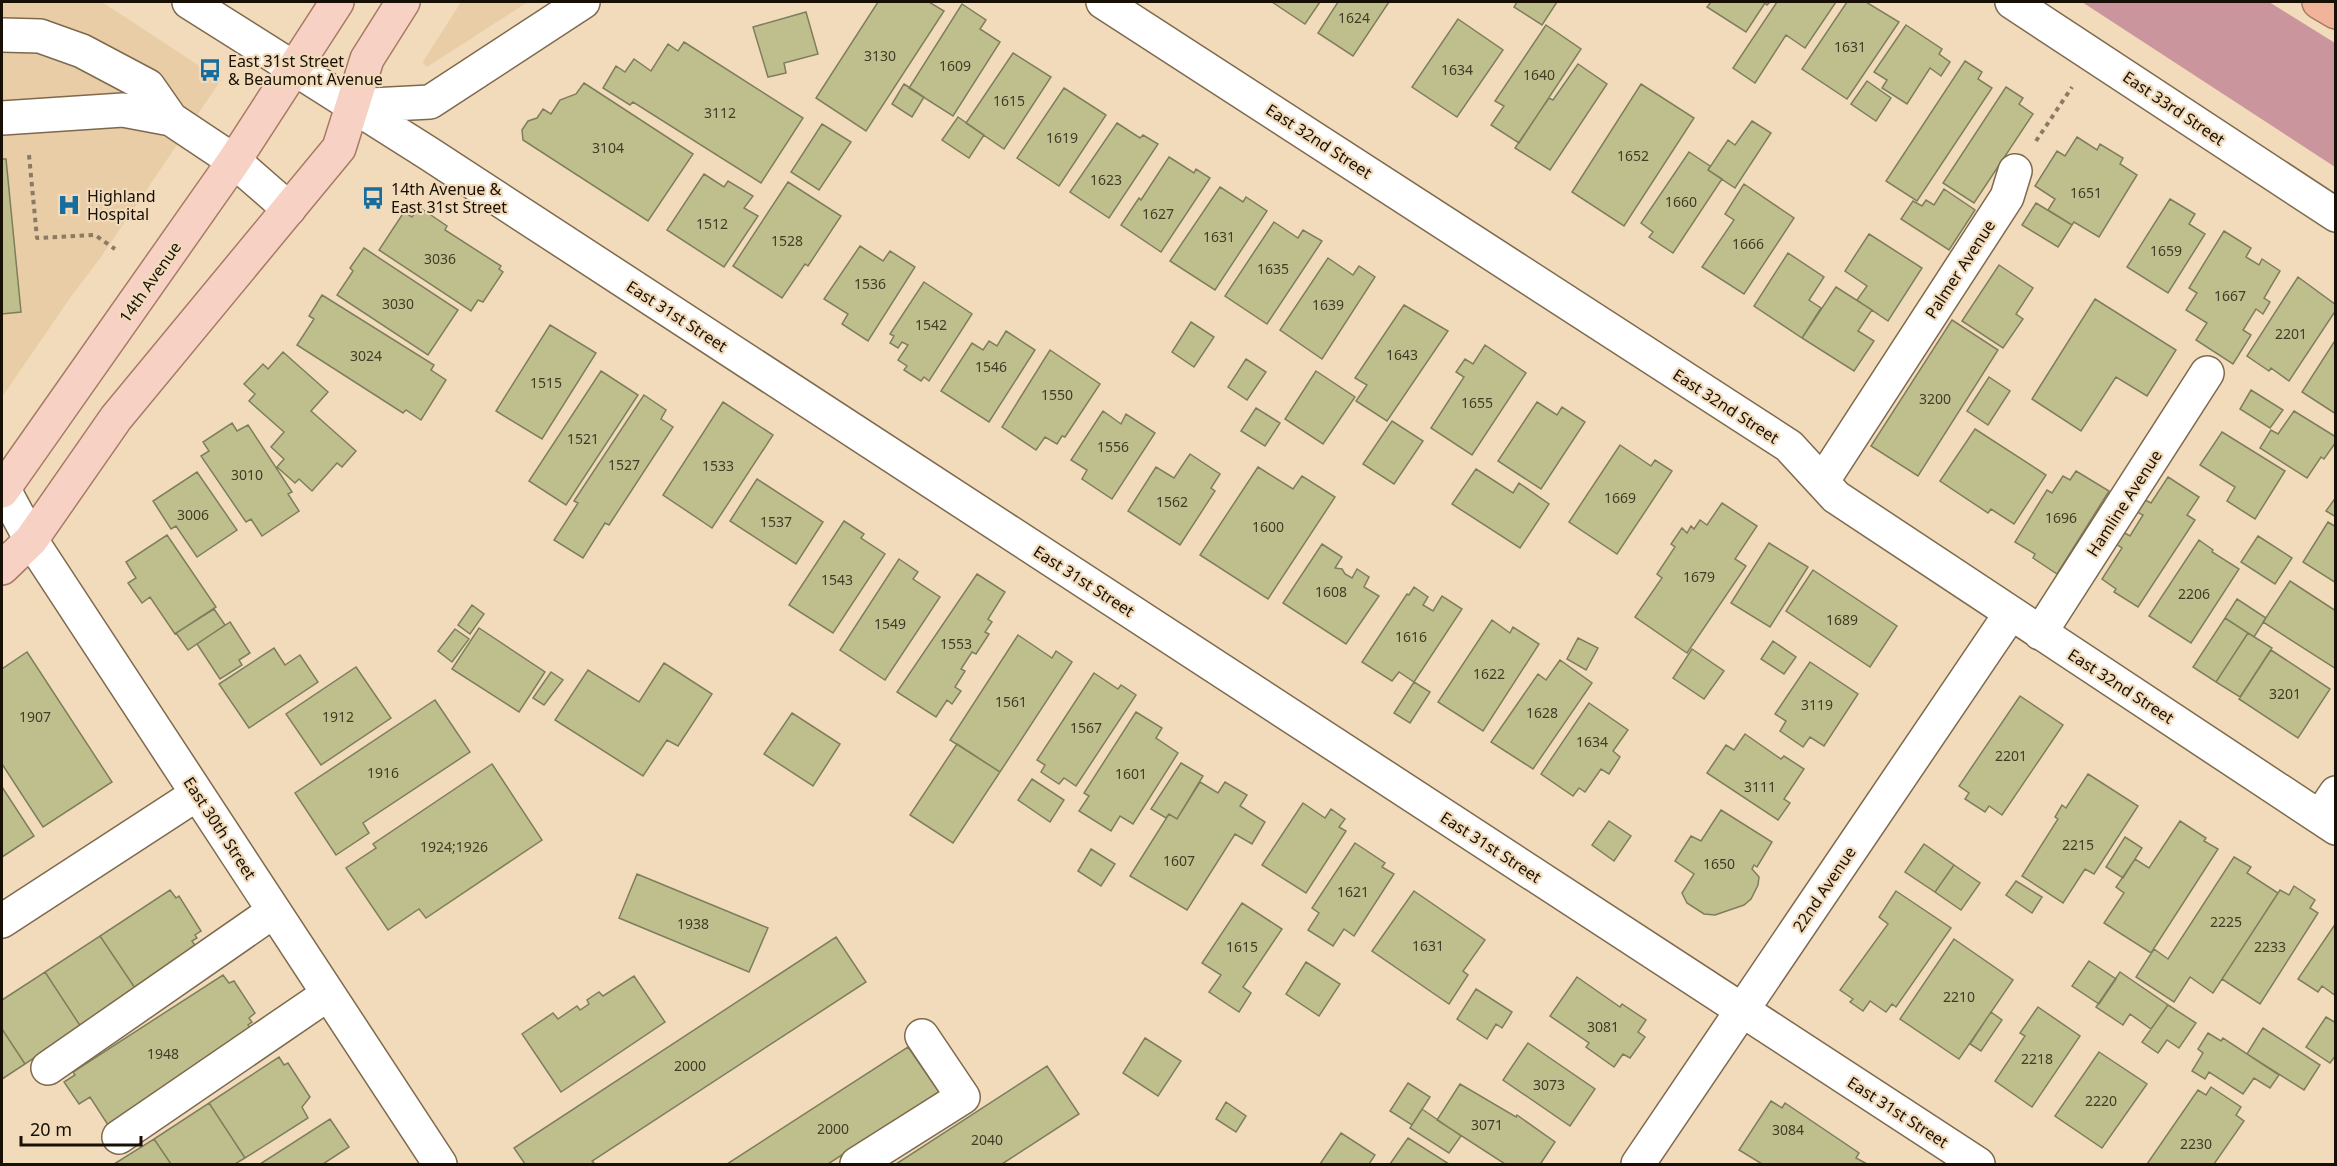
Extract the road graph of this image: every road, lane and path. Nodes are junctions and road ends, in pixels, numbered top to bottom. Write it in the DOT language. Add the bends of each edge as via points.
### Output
graph roads {
  1 [pos="189,2"];
  2 [pos="337,2"];
  3 [pos="404,2"];
  4 [pos="583,2"];
  5 [pos="1103,2"];
  6 [pos="2012,2"];
  7 [pos="2319,2"];
  8 [pos="2336,12"];
  9 [pos="2,35"];
  10 [pos="2094,55"];
  11 [pos="294,69"];
  12 [pos="352,106"];
  13 [pos="2,118"];
  14 [pos="171,118"];
  15 [pos="28,153"];
  16 [pos="234,161"];
  17 [pos="2015,171"];
  18 [pos="289,209"];
  19 [pos="2336,215"];
  20 [pos="115,249"];
  21 [pos="2207,374"];
  22 [pos="1822,482"];
  23 [pos="2,488"];
  24 [pos="31,540"];
  25 [pos="2,568"];
  26 [pos="2011,613"];
  27 [pos="2040,633"];
  28 [pos="197,794"];
  29 [pos="2330,813"];
  30 [pos="274,911"];
  31 [pos="2,921"];
  32 [pos="328,994"];
  33 [pos="1742,1010"];
  34 [pos="922,1036"];
  35 [pos="48,1068"];
  36 [pos="119,1137"];
  37 [pos="440,1164"];
  38 [pos="857,1164"];
  39 [pos="1638,1164"];
  40 [pos="1978,1164"];
  1 -- 11 [label="street, East 31st Street"];
  2 -- 11 [label="main road, 14th Avenue"];
  3 -- 12 [label="main road" via="368,59"];
  4 -- 12 [label="street" via="430,102"];
  5 -- 22 [label="street, East 32nd Street" via="1789,446"];
  6 -- 10 [label="street, East 33rd Street"];
  7 -- 8 [label="highway"];
  9 -- 14 [label="street" via="40,36 82,51 148,86"];
  10 -- 17 [label="path"];
  10 -- 19 [label="street, East 33rd Street"];
  11 -- 12 [label="street, East 31st Street"];
  11 -- 16 [label="main road, 14th Avenue"];
  12 -- 18 [label="main road" via="339,147"];
  12 -- 33 [label="street, East 31st Street"];
  13 -- 14 [label="street" via="123,110"];
  14 -- 16 [label="street"];
  15 -- 20 [label="path" via="37,238 95,235"];
  16 -- 18 [label="street"];
  16 -- 23 [label="main road, 14th Avenue"];
  17 -- 22 [label="street, Palmer Avenue" via="2007,197"];
  18 -- 24 [label="main road" via="116,418"];
  21 -- 27 [label="street, Hamline Avenue"];
  22 -- 26 [label="street, East 32nd Street" via="1836,497"];
  23 -- 24 [label="street, East 30th Street"];
  24 -- 25 [label="main road"];
  24 -- 28 [label="street, East 30th Street"];
  26 -- 27 [label="street, East 32nd Street"];
  26 -- 33 [label="street, 22nd Avenue"];
  27 -- 29 [label="street, East 32nd Street"];
  28 -- 30 [label="street, East 30th Street"];
  28 -- 31 [label="street"];
  30 -- 32 [label="street, East 30th Street"];
  30 -- 35 [label="street"];
  32 -- 36 [label="street"];
  32 -- 37 [label="street, East 30th Street"];
  33 -- 39 [label="street, 22nd Avenue"];
  33 -- 40 [label="street, East 31st Street"];
  34 -- 38 [label="street" via="963,1097"];
}
